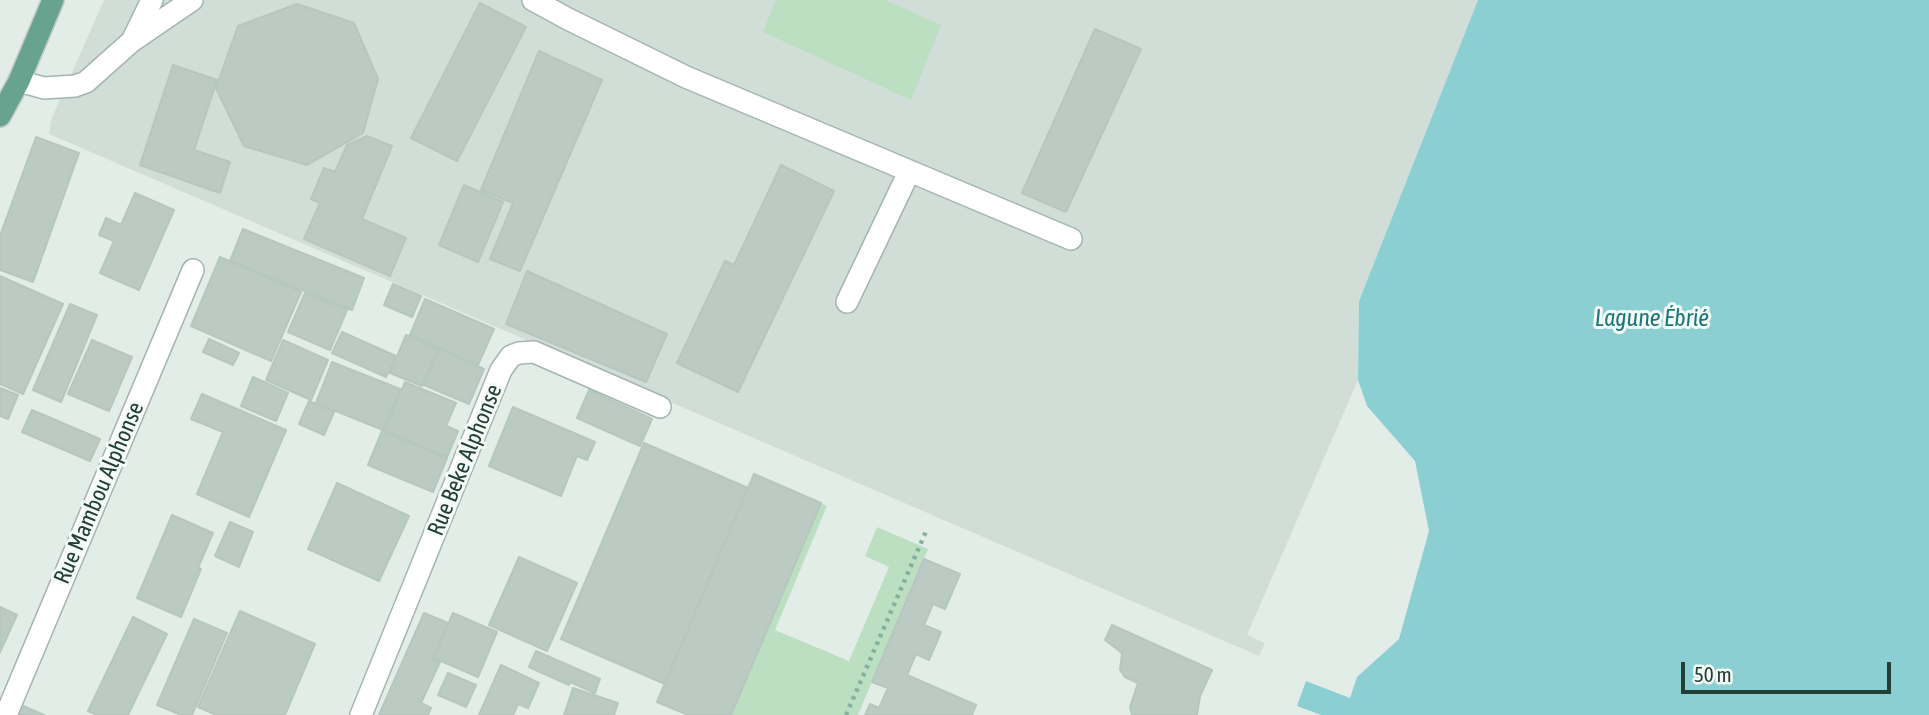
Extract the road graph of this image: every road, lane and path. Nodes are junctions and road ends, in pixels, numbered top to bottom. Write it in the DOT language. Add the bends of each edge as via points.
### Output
graph roads {
  1 [pos="53,0"];
  2 [pos="152,0"];
  3 [pos="192,0"];
  4 [pos="533,0"];
  5 [pos="132,41"];
  6 [pos="19,81"];
  7 [pos="0,115"];
  8 [pos="909,172"];
  9 [pos="1072,239"];
  10 [pos="193,270"];
  11 [pos="847,302"];
  12 [pos="660,407"];
  13 [pos="928,529"];
  14 [pos="6,715"];
  15 [pos="361,715"];
  16 [pos="846,715"];
  1 -- 6 [label="main road"];
  2 -- 5 [label="street"];
  3 -- 5 [label="street"];
  4 -- 8 [label="street" via="686,77"];
  5 -- 6 [label="street" via="86,82 75,86 44,88"];
  6 -- 7 [label="main road"];
  8 -- 9 [label="street"];
  8 -- 11 [label="street"];
  10 -- 14 [label="street, Rue Mambou Alphonse"];
  12 -- 15 [label="street, Rue Beke Alphonse" via="534,352 511,356 501,370"];
  13 -- 16 [label="path"];
}
